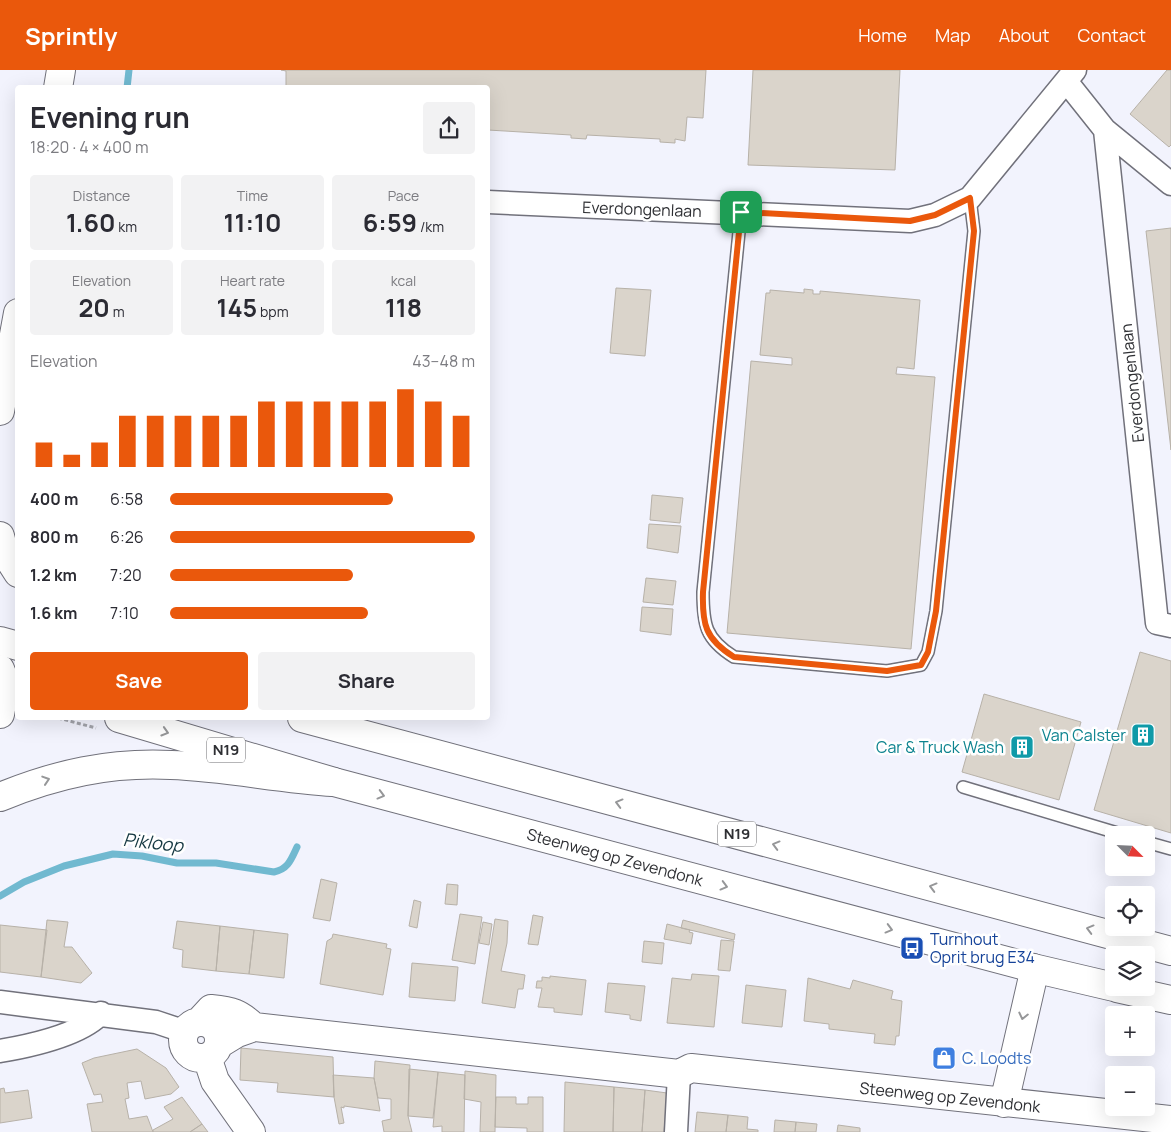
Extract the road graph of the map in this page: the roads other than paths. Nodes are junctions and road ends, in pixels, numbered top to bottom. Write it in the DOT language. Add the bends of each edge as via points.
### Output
graph roads {
  1 [pos="61,70"];
  2 [pos="1071,75"];
  3 [pos="58,85"];
  4 [pos="1105,130"];
  5 [pos="1171,184"];
  6 [pos="970,198"];
  7 [pos="490,202"];
  8 [pos="741,212"];
  9 [pos="15,329"];
  10 [pos="0,411"];
  11 [pos="0,536"];
  12 [pos="15,568"];
  13 [pos="1171,626"];
  14 [pos="0,641"];
  15 [pos="15,645"];
  16 [pos="6,680"];
  17 [pos="0,714"];
  18 [pos="126,720"];
  19 [pos="309,720"];
  20 [pos="334,782"];
  21 [pos="963,787"];
  22 [pos="0,797"];
  23 [pos="1105,829"];
  24 [pos="1155,845"];
  25 [pos="1171,849"];
  26 [pos="1171,951"];
  27 [pos="1033,968"];
  28 [pos="1105,985"];
  29 [pos="1154,996"];
  30 [pos="1171,1000"];
  31 [pos="0,1002"];
  32 [pos="101,1013"];
  33 [pos="192,1027"];
  34 [pos="254,1027"];
  35 [pos="0,1051"];
  36 [pos="213,1051"];
  37 [pos="680,1074"];
  38 [pos="1004,1103"];
  39 [pos="1171,1120"];
  40 [pos="251,1132"];
  41 [pos="676,1132"];
  1 -- 3 [label="main road"];
  2 -- 4 [label="street, Everdongenlaan"];
  2 -- 6 [label="street, Everdongenlaan"];
  4 -- 5 [label="street, Everdongenlaan"];
  4 -- 13 [label="street, Everdongenlaan" via="1158,623"];
  6 -- 8 [label="street, Everdongenlaan" via="935,215 910,221"];
  6 -- 8 [label="lane" via="974,231 936,611 928,652 921,665 887,671 734,657 710,637 702,617"];
  7 -- 8 [label="street, Everdongenlaan"];
  9 -- 10 [label="main road"];
  11 -- 12 [label="main road" via="4,551"];
  14 -- 15 [label="main road"];
  16 -- 17 [label="main road"];
  18 -- 20 [label="main road, Steenweg op Zevendonk / N19, one-way"];
  26 -- 19 [label="main road, N19, one-way"];
  22 -- 20 [label="main road, one-way" via="55,777 87,770 137,766 193,766"];
  20 -- 27 [label="main road, Steenweg op Zevendonk / N19, one-way"];
  21 -- 23 [label="lane"];
  24 -- 25 [label="lane"];
  27 -- 28 [label="main road, Steenweg op Zevendonk / N19"];
  27 -- 38 [label="main road, one-way"];
  29 -- 30 [label="main road, Steenweg op Zevendonk / N19"];
  31 -- 32 [label="street"];
  32 -- 33 [label="street"];
  32 -- 35 [label="street" via="84,1028"];
  33 -- 34 [label="main road" via="211,1009 232,1011"];
  33 -- 36 [label="main road" via="207,1023 214,1028 218,1036"];
  34 -- 36 [label="main road, Steenweg op Zevendonk" via="237,1033"];
  34 -- 37 [label="main road, Steenweg op Zevendonk"];
  36 -- 40 [label="main road" via="215,1081"];
  37 -- 38 [label="main road, Steenweg op Zevendonk" via="691,1068"];
  37 -- 41 [label="street"];
  38 -- 39 [label="main road, Steenweg op Zevendonk"];
}
